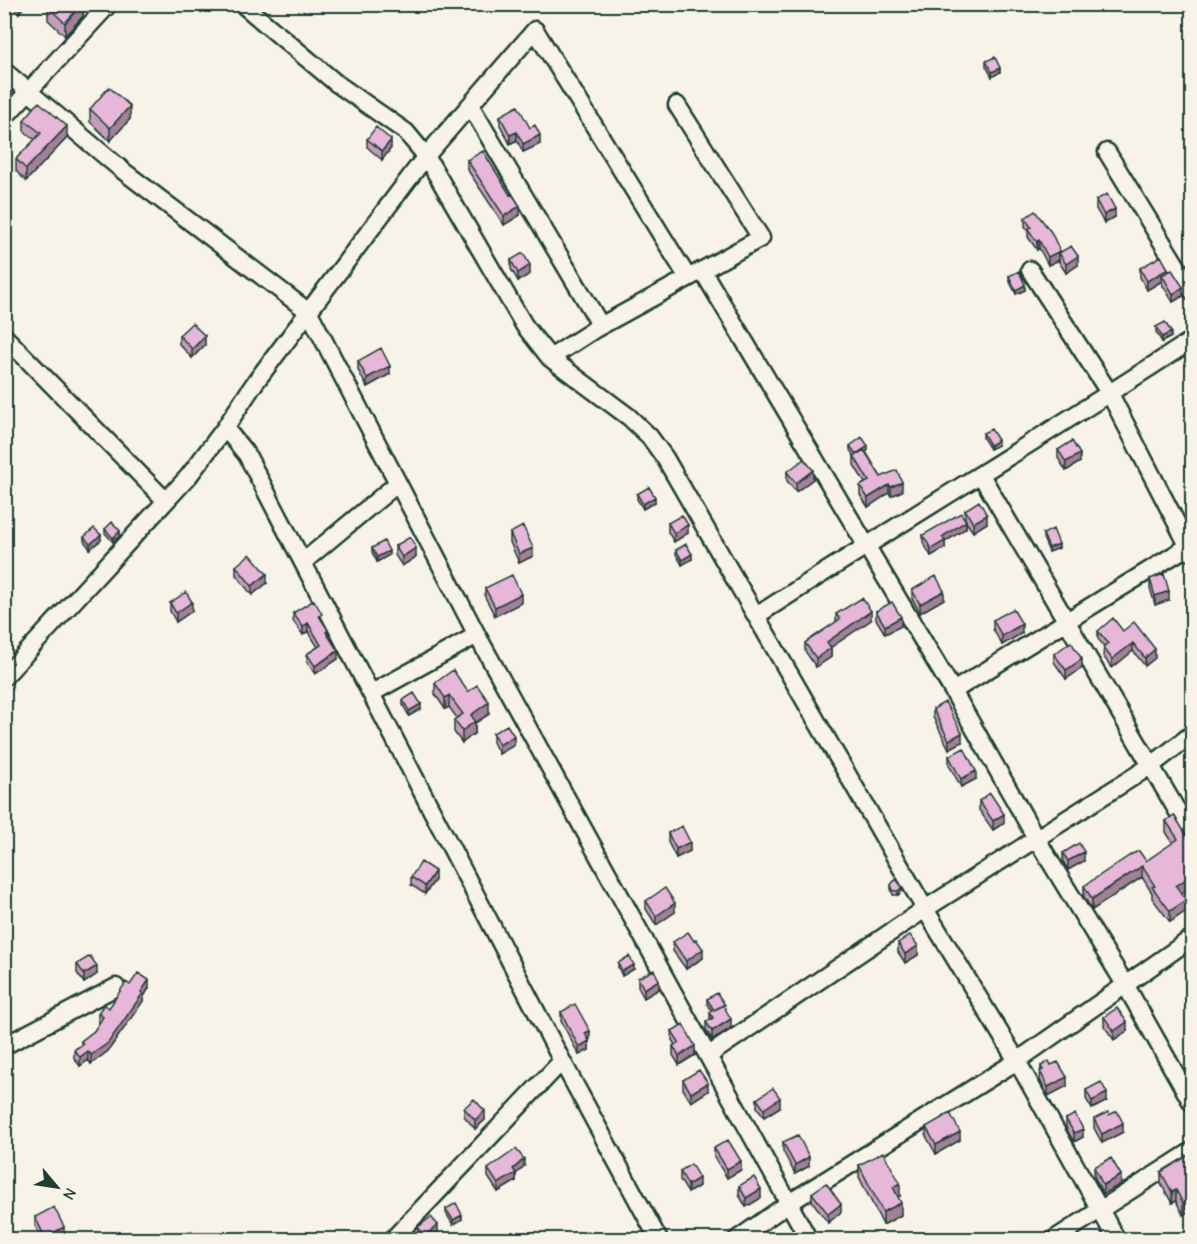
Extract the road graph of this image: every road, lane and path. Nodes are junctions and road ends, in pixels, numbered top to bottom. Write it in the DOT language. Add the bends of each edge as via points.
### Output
graph roads {
  1 [pos="109,4"];
  2 [pos="246,6"];
  3 [pos="4,71"];
  4 [pos="30,91"];
  5 [pos="470,105"];
  6 [pos="677,105"];
  7 [pos="4,118"];
  8 [pos="1107,152"];
  9 [pos="426,156"];
  10 [pos="1030,270"];
  11 [pos="695,274"];
  12 [pos="1192,291"];
  13 [pos="309,312"];
  14 [pos="596,329"];
  15 [pos="4,336"];
  16 [pos="1192,340"];
  17 [pos="550,358"];
  18 [pos="1110,393"];
  19 [pos="225,428"];
  20 [pos="981,475"];
  21 [pos="398,483"];
  22 [pos="166,501"];
  23 [pos="866,545"];
  24 [pos="1191,547"];
  25 [pos="303,562"];
  26 [pos="756,616"];
  27 [pos="1066,622"];
  28 [pos="477,635"];
  29 [pos="4,677"];
  30 [pos="953,691"];
  31 [pos="372,693"];
  32 [pos="1192,734"];
  33 [pos="1152,765"];
  34 [pos="1192,836"];
  35 [pos="1036,838"];
  36 [pos="925,909"];
  37 [pos="1192,938"];
  38 [pos="1126,986"];
  39 [pos="116,987"];
  40 [pos="4,1046"];
  41 [pos="709,1055"];
  42 [pos="562,1061"];
  43 [pos="1017,1061"];
  44 [pos="1192,1103"];
  45 [pos="1192,1151"];
  46 [pos="789,1203"];
  47 [pos="1100,1209"];
  48 [pos="392,1239"];
  49 [pos="659,1239"];
  50 [pos="736,1239"];
  51 [pos="809,1239"];
  52 [pos="1053,1239"];
  53 [pos="1117,1239"];
  1 -- 4 [label="street"];
  2 -- 9 [label="street" via="336,83 406,132"];
  3 -- 4 [label="street"];
  4 -- 7 [label="street"];
  4 -- 13 [label="street" via="122,170"];
  5 -- 9 [label="street"];
  5 -- 11 [label="street" via="535,30"];
  5 -- 14 [label="street" via="598,321"];
  6 -- 11 [label="street" via="762,238"];
  8 -- 12 [label="street"];
  9 -- 13 [label="street"];
  9 -- 17 [label="street" via="524,325"];
  10 -- 18 [label="street"];
  11 -- 14 [label="street"];
  11 -- 23 [label="street"];
  13 -- 19 [label="street"];
  13 -- 21 [label="street"];
  14 -- 17 [label="street"];
  15 -- 22 [label="street"];
  16 -- 18 [label="street"];
  17 -- 26 [label="street" via="649,436"];
  18 -- 20 [label="street"];
  18 -- 24 [label="street"];
  19 -- 22 [label="street"];
  19 -- 25 [label="street" via="247,455"];
  20 -- 23 [label="street"];
  20 -- 27 [label="street"];
  21 -- 25 [label="street"];
  21 -- 28 [label="street"];
  22 -- 29 [label="street"];
  23 -- 26 [label="street"];
  23 -- 30 [label="street"];
  24 -- 27 [label="street"];
  25 -- 31 [label="street"];
  26 -- 36 [label="street"];
  27 -- 30 [label="street"];
  27 -- 33 [label="street"];
  28 -- 31 [label="street"];
  28 -- 41 [label="street"];
  30 -- 35 [label="street"];
  31 -- 42 [label="street"];
  32 -- 33 [label="street"];
  33 -- 34 [label="street"];
  33 -- 35 [label="street"];
  35 -- 36 [label="street"];
  35 -- 38 [label="street"];
  36 -- 41 [label="street"];
  36 -- 43 [label="street"];
  37 -- 38 [label="street"];
  38 -- 43 [label="street"];
  38 -- 44 [label="street"];
  39 -- 40 [label="street"];
  41 -- 46 [label="street"];
  42 -- 48 [label="street"];
  42 -- 49 [label="street"];
  43 -- 46 [label="street"];
  43 -- 47 [label="street"];
  45 -- 47 [label="street"];
  46 -- 50 [label="street"];
  46 -- 51 [label="street"];
  47 -- 52 [label="street"];
  47 -- 53 [label="street"];
}
